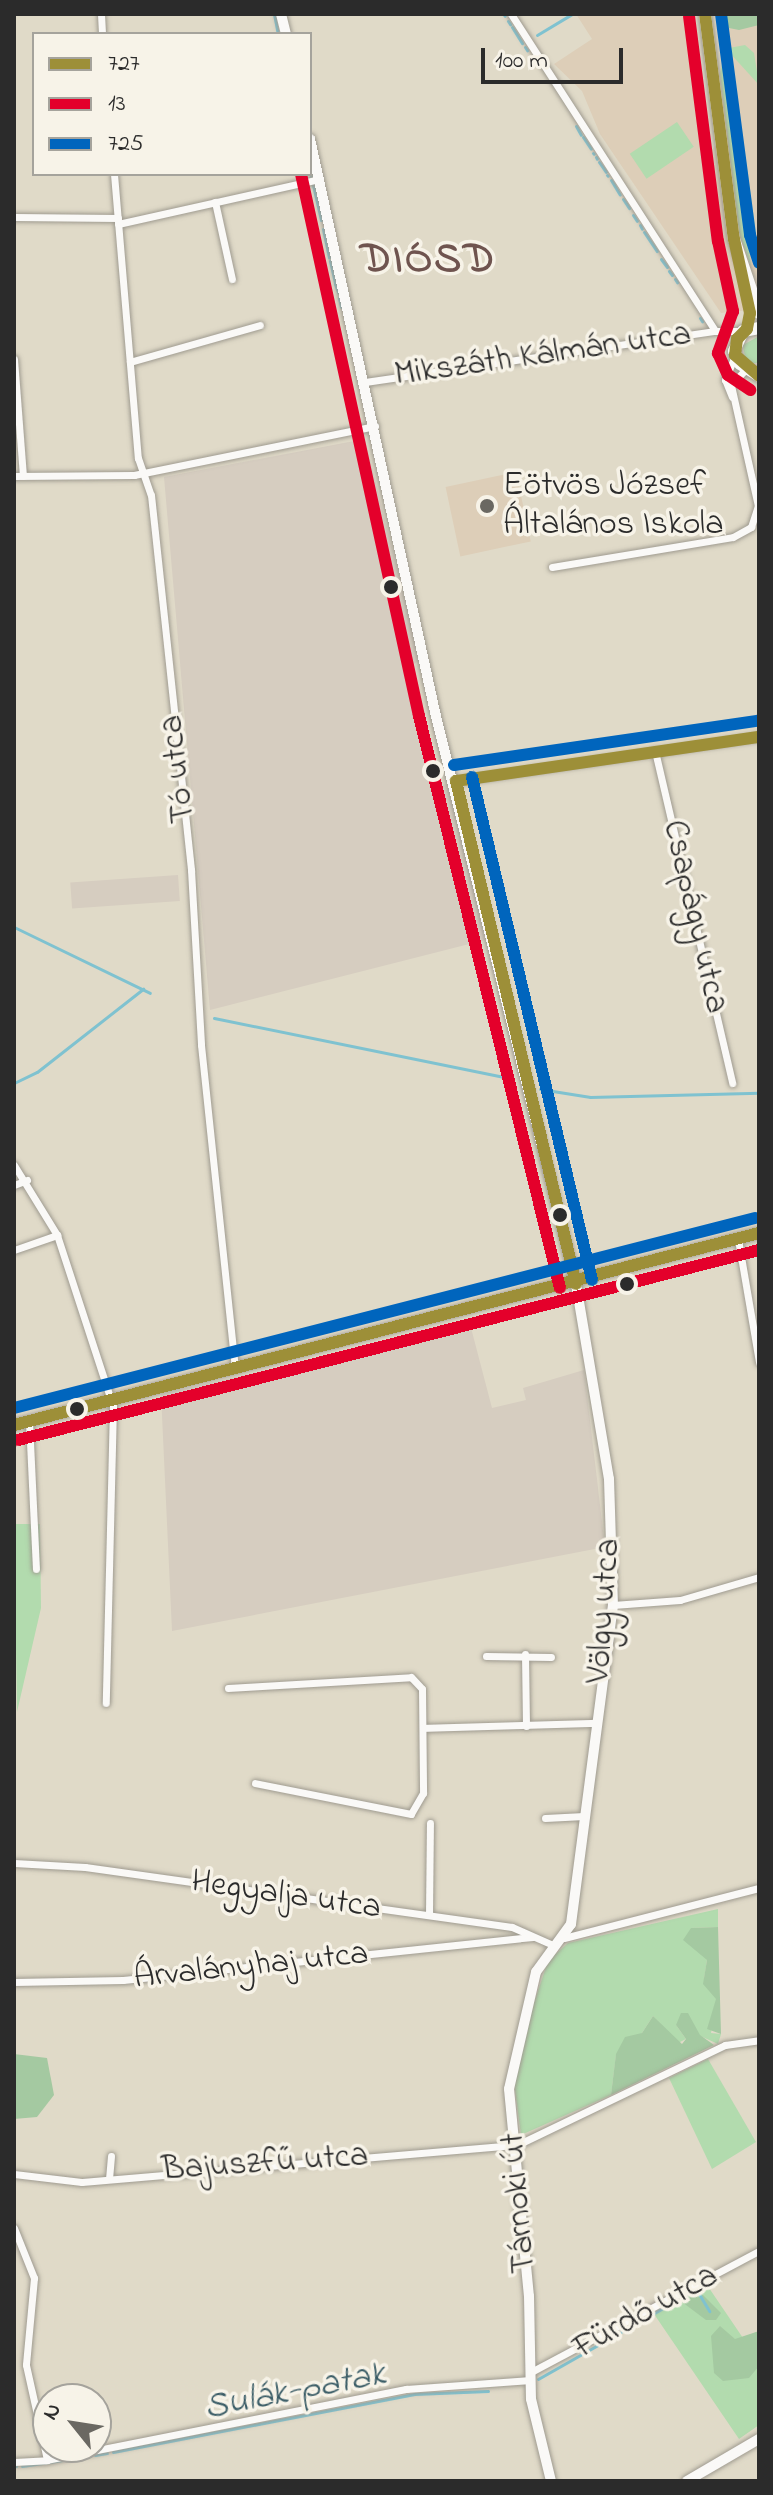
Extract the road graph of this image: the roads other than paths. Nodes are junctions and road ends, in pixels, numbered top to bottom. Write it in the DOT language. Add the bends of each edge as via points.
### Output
graph roads {
  1 [pos="511,14"];
  2 [pos="705,14"];
  3 [pos="312,148"];
  4 [pos="114,176"];
  5 [pos="319,179"];
  6 [pos="215,202"];
  7 [pos="14,217"];
  8 [pos="118,221"];
  9 [pos="743,271"];
  10 [pos="232,279"];
  11 [pos="759,313"];
  12 [pos="260,325"];
  13 [pos="750,329"];
  14 [pos="718,332"];
  15 [pos="734,353"];
  16 [pos="14,359"];
  17 [pos="130,362"];
  18 [pos="754,372"];
  19 [pos="365,382"];
  20 [pos="732,397"];
  21 [pos="375,425"];
  22 [pos="143,473"];
  23 [pos="14,476"];
  24 [pos="23,476"];
  25 [pos="552,567"];
  26 [pos="759,737"];
  27 [pos="655,751"];
  28 [pos="456,781"];
  29 [pos="732,1083"];
  30 [pos="14,1165"];
  31 [pos="27,1180"];
  32 [pos="14,1185"];
  33 [pos="759,1233"];
  34 [pos="57,1235"];
  35 [pos="738,1239"];
  36 [pos="14,1250"];
  37 [pos="576,1284"];
  38 [pos="759,1362"];
  39 [pos="235,1366"];
  40 [pos="110,1400"];
  41 [pos="29,1421"];
  42 [pos="14,1425"];
  43 [pos="36,1569"];
  44 [pos="759,1577"];
  45 [pos="613,1605"];
  46 [pos="525,1654"];
  47 [pos="486,1656"];
  48 [pos="551,1657"];
  49 [pos="228,1688"];
  50 [pos="106,1703"];
  51 [pos="595,1723"];
  52 [pos="526,1726"];
  53 [pos="423,1728"];
  54 [pos="255,1783"];
  55 [pos="584,1816"];
  56 [pos="545,1818"];
  57 [pos="430,1823"];
  58 [pos="14,1863"];
  59 [pos="759,1888"];
  60 [pos="429,1914"];
  61 [pos="535,1937"];
  62 [pos="564,1938"];
  63 [pos="553,1945"];
  64 [pos="14,1982"];
  65 [pos="759,2040"];
  66 [pos="517,2145"];
  67 [pos="111,2156"];
  68 [pos="14,2174"];
  69 [pos="109,2179"];
  70 [pos="14,2228"];
  71 [pos="759,2251"];
  72 [pos="531,2376"];
  73 [pos="32,2392"];
  74 [pos="759,2439"];
  75 [pos="112,2447"];
  76 [pos="551,2481"];
  77 [pos="687,2481"];
  1 -- 14 [label="street"];
  2 -- 9 [label="main road" via="734,239"];
  3 -- 5 [label="street, Völgy utca"];
  4 -- 8 [label="street, Tó utca"];
  5 -- 6 [label="street"];
  5 -- 19 [label="street, Völgy utca"];
  6 -- 8 [label="street"];
  6 -- 10 [label="street"];
  7 -- 8 [label="street"];
  8 -- 17 [label="street, Tó utca"];
  9 -- 11 [label="main road"];
  9 -- 13 [label="main road"];
  12 -- 17 [label="street"];
  13 -- 14 [label="street, Mikszáth Kálmán utca"];
  13 -- 15 [label="main road"];
  14 -- 15 [label="street, Mikszáth Kálmán utca"];
  14 -- 19 [label="street, Mikszáth Kálmán utca"];
  15 -- 18 [label="main road"];
  15 -- 20 [label="street" via="725,380"];
  16 -- 24 [label="street"];
  17 -- 22 [label="street, Tó utca"];
  18 -- 20 [label="street" via="732,381"];
  19 -- 21 [label="street, Völgy utca"];
  20 -- 25 [label="street" via="758,506 751,527 733,537"];
  21 -- 22 [label="street"];
  21 -- 28 [label="street, Völgy utca" via="435,712"];
  22 -- 24 [label="street"];
  22 -- 39 [label="street, Tó utca" via="154,521 191,870 203,1059"];
  23 -- 24 [label="street"];
  26 -- 27 [label="street"];
  27 -- 28 [label="street"];
  27 -- 29 [label="street, Csapágy utca"];
  28 -- 37 [label="street, Völgy utca"];
  30 -- 31 [label="street"];
  31 -- 32 [label="street"];
  31 -- 34 [label="street"];
  33 -- 35 [label="street"];
  34 -- 36 [label="street"];
  34 -- 40 [label="street"];
  35 -- 37 [label="street"];
  35 -- 38 [label="street"];
  37 -- 39 [label="street"];
  37 -- 45 [label="street, Völgy utca" via="609,1479"];
  39 -- 40 [label="street"];
  40 -- 41 [label="street"];
  40 -- 50 [label="street"];
  41 -- 42 [label="street"];
  41 -- 43 [label="street"];
  44 -- 45 [label="street" via="680,1600"];
  45 -- 51 [label="street, Völgy utca"];
  46 -- 47 [label="street"];
  46 -- 48 [label="street"];
  46 -- 52 [label="street"];
  49 -- 53 [label="street" via="411,1677 422,1689"];
  51 -- 52 [label="street"];
  51 -- 55 [label="street, Völgy utca"];
  52 -- 53 [label="street"];
  53 -- 54 [label="street" via="423,1793 411,1814"];
  55 -- 56 [label="street"];
  55 -- 62 [label="street, Völgy utca" via="571,1924"];
  57 -- 60 [label="street"];
  58 -- 60 [label="street, Hegyalja utca" via="85,1867"];
  59 -- 62 [label="street"];
  60 -- 61 [label="street, Hegyalja utca" via="512,1927"];
  61 -- 63 [label="street, Hegyalja utca"];
  61 -- 64 [label="street, Árvalányhaj utca" via="123,1980"];
  62 -- 63 [label="street, Tárnoki út"];
  63 -- 66 [label="street, Tárnoki út" via="536,1972 514,2053 509,2089"];
  65 -- 66 [label="street" via="725,2045"];
  66 -- 69 [label="street, Bajuszfű utca"];
  66 -- 72 [label="street, Tárnoki út"];
  67 -- 69 [label="street"];
  68 -- 69 [label="street, Bajuszfű utca" via="67,2182"];
  70 -- 73 [label="street" via="34,2278 26,2365"];
  71 -- 72 [label="street, Fürdő utca"];
  72 -- 75 [label="street" via="406,2389"];
  72 -- 76 [label="street, Tárnoki út"];
  74 -- 77 [label="street"];
}
